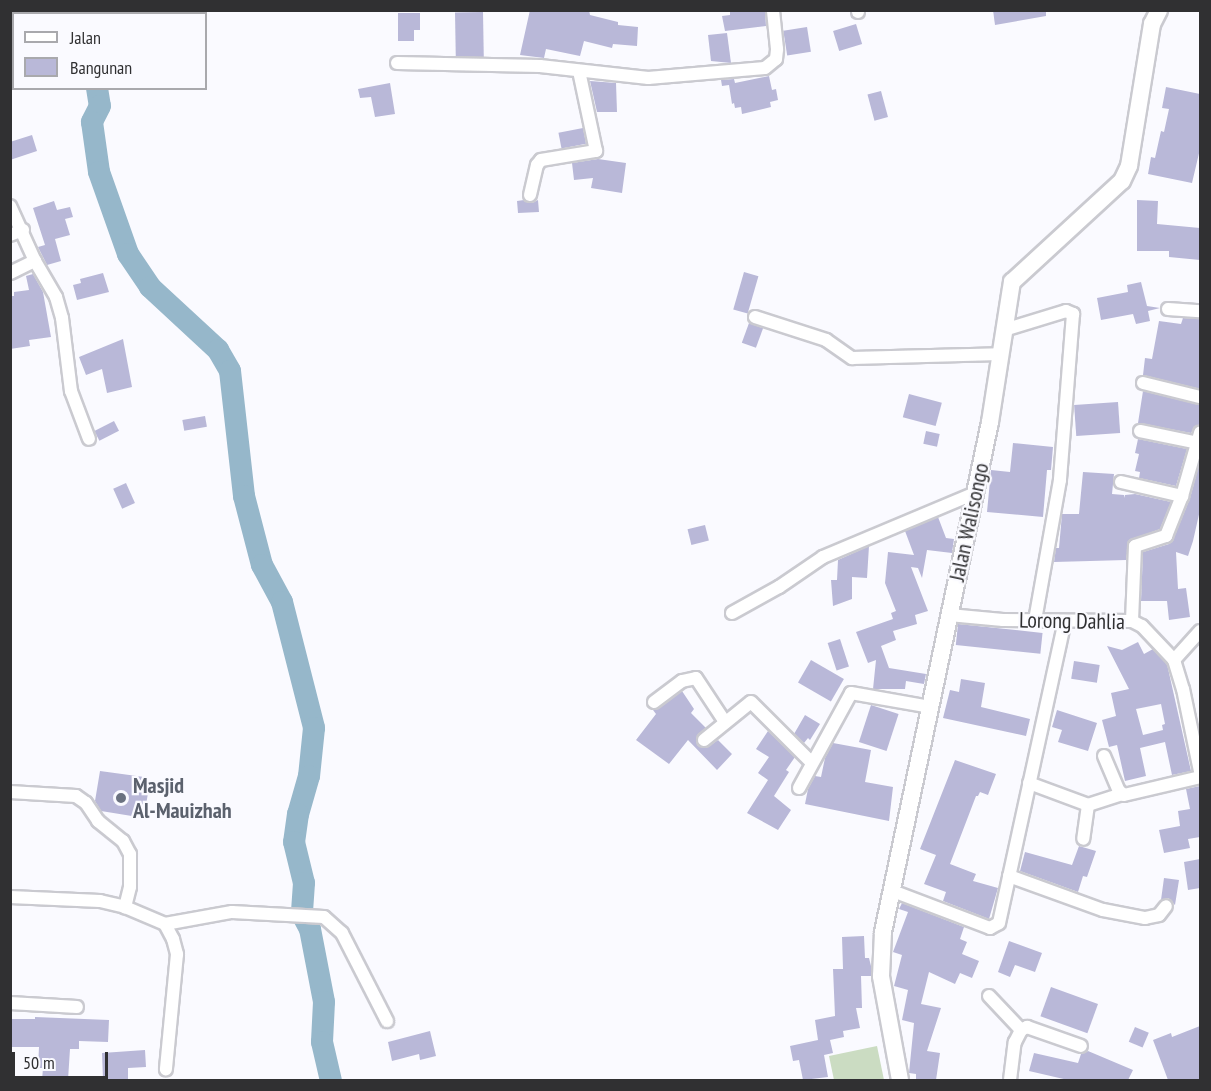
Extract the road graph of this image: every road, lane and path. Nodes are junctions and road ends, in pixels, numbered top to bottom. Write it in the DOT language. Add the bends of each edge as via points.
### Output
graph roads {
  1 [pos="773,10"];
  2 [pos="1158,10"];
  3 [pos="397,63"];
  4 [pos="579,71"];
  5 [pos="530,195"];
  6 [pos="10,206"];
  7 [pos="16,233"];
  8 [pos="35,261"];
  9 [pos="10,273"];
  10 [pos="1168,309"];
  11 [pos="1200,311"];
  12 [pos="755,317"];
  13 [pos="1004,330"];
  14 [pos="1000,354"];
  15 [pos="1143,383"];
  16 [pos="1200,397"];
  17 [pos="1140,431"];
  18 [pos="1199,438"];
  19 [pos="89,440"];
  20 [pos="1121,482"];
  21 [pos="975,493"];
  22 [pos="1182,496"];
  23 [pos="732,613"];
  24 [pos="949,615"];
  25 [pos="1035,620"];
  26 [pos="1065,621"];
  27 [pos="1132,621"];
  28 [pos="1200,631"];
  29 [pos="1174,660"];
  30 [pos="654,702"];
  31 [pos="930,707"];
  32 [pos="725,722"];
  33 [pos="1196,730"];
  34 [pos="704,740"];
  35 [pos="1104,756"];
  36 [pos="812,763"];
  37 [pos="1200,771"];
  38 [pos="1200,777"];
  39 [pos="1029,783"];
  40 [pos="799,788"];
  41 [pos="10,792"];
  42 [pos="1121,794"];
  43 [pos="1088,805"];
  44 [pos="1083,839"];
  45 [pos="1009,876"];
  46 [pos="890,890"];
  47 [pos="10,897"];
  48 [pos="1166,906"];
  49 [pos="125,907"];
  50 [pos="165,924"];
  51 [pos="989,996"];
  52 [pos="10,1003"];
  53 [pos="77,1007"];
  54 [pos="387,1021"];
  55 [pos="1021,1030"];
  56 [pos="1081,1046"];
  57 [pos="166,1069"];
  58 [pos="900,1080"];
  59 [pos="1010,1080"];
  1 -- 4 [label="street" via="776,59 765,68 648,78"];
  2 -- 13 [label="street, Jalan Walisongo" via="1152,24 1129,166 1122,181 1015,278"];
  3 -- 4 [label="street" via="540,66"];
  4 -- 5 [label="street" via="596,151 541,160"];
  6 -- 7 [label="street"];
  7 -- 8 [label="street"];
  8 -- 9 [label="street"];
  8 -- 19 [label="street" via="56,297 70,391"];
  10 -- 11 [label="street"];
  12 -- 14 [label="street" via="826,340 852,358"];
  13 -- 14 [label="street, Jalan Walisongo"];
  13 -- 25 [label="street" via="1066,311 1073,314 1060,480"];
  14 -- 21 [label="street, Jalan Walisongo"];
  15 -- 16 [label="street"];
  17 -- 18 [label="street"];
  18 -- 22 [label="street"];
  20 -- 22 [label="street"];
  21 -- 23 [label="street" via="823,557"];
  21 -- 24 [label="street, Jalan Walisongo"];
  22 -- 27 [label="street" via="1166,536 1135,546"];
  24 -- 25 [label="street, Lorong Dahlia"];
  24 -- 31 [label="street, Jalan Walisongo"];
  25 -- 26 [label="street, Lorong Dahlia"];
  26 -- 27 [label="street, Lorong Dahlia"];
  26 -- 39 [label="street"];
  27 -- 29 [label="street, Lorong Dahlia" via="1151,633"];
  28 -- 29 [label="street"];
  29 -- 33 [label="street, Lorong Dahlia"];
  30 -- 32 [label="street" via="682,681 696,678"];
  31 -- 36 [label="street" via="851,693"];
  31 -- 46 [label="street, Jalan Walisongo"];
  32 -- 34 [label="street"];
  32 -- 36 [label="street" via="751,702"];
  33 -- 37 [label="street, Lorong Dahlia"];
  35 -- 42 [label="street"];
  36 -- 40 [label="street"];
  38 -- 42 [label="street"];
  39 -- 43 [label="street"];
  39 -- 45 [label="street"];
  41 -- 49 [label="street" via="76,796 86,803 98,821 123,841 130,854"];
  42 -- 43 [label="street"];
  43 -- 44 [label="street"];
  45 -- 46 [label="street" via="999,922 994,927"];
  45 -- 48 [label="street" via="1103,910 1134,916 1159,915"];
  46 -- 58 [label="street, Jalan Walisongo" via="881,976"];
  47 -- 49 [label="street" via="100,901"];
  49 -- 50 [label="street"];
  50 -- 54 [label="street" via="232,912 324,917 342,933"];
  50 -- 57 [label="street" via="177,954"];
  51 -- 55 [label="street"];
  52 -- 53 [label="street"];
  55 -- 56 [label="street" via="1031,1027"];
  55 -- 59 [label="street" via="1015,1042"];
}
